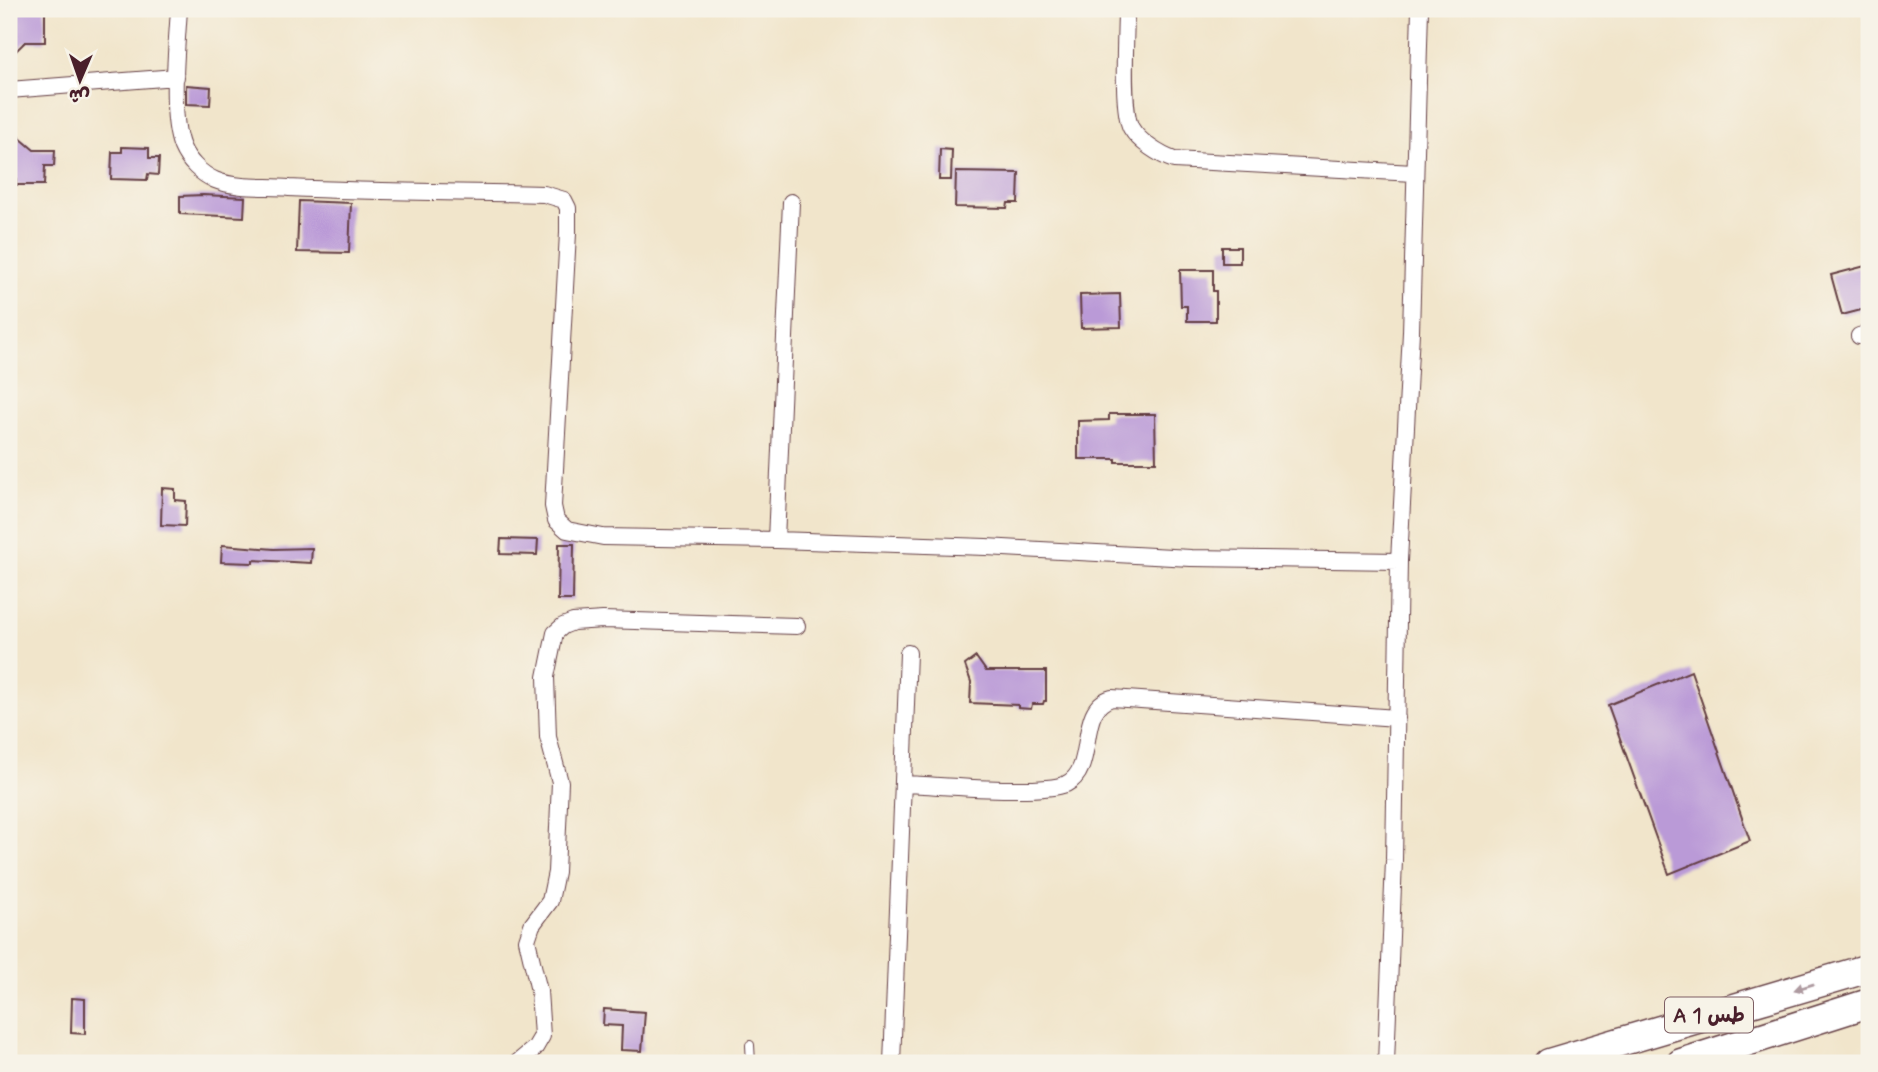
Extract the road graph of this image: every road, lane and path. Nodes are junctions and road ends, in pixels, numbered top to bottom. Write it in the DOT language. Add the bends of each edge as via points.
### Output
graph roads {
  1 [pos="179,9"];
  2 [pos="1126,9"];
  3 [pos="1420,9"];
  4 [pos="176,77"];
  5 [pos="9,90"];
  6 [pos="1414,173"];
  7 [pos="791,202"];
  8 [pos="776,540"];
  9 [pos="1399,561"];
  10 [pos="797,626"];
  11 [pos="908,653"];
  12 [pos="1396,718"];
  13 [pos="904,784"];
  14 [pos="1869,968"];
  15 [pos="1869,1003"];
  16 [pos="750,1045"];
  17 [pos="517,1063"];
  18 [pos="751,1063"];
  19 [pos="892,1063"];
  20 [pos="1387,1063"];
  21 [pos="1549,1063"];
  22 [pos="1681,1063"];
  1 -- 4 [label="street"];
  2 -- 6 [label="street" via="1126,111 1132,128 1154,150 1174,160"];
  3 -- 6 [label="street"];
  4 -- 5 [label="street"];
  4 -- 8 [label="street" via="182,147 202,173 215,180 311,189 544,194 564,200 568,233 555,440 556,520 567,530 603,537"];
  6 -- 9 [label="street"];
  7 -- 8 [label="street"];
  8 -- 9 [label="street" via="1191,558"];
  9 -- 12 [label="street"];
  10 -- 17 [label="street" via="603,620 573,622 555,633 546,677 548,737 560,782 556,872 550,901 527,940 543,1026 539,1042"];
  11 -- 13 [label="street"];
  12 -- 13 [label="street" via="1112,698 1094,715 1076,775 1066,784 1030,789"];
  12 -- 20 [label="street"];
  13 -- 19 [label="street"];
  14 -- 21 [label="highway, A 1 طس, one-way"];
  15 -- 22 [label="highway, A 1 طس"];
  16 -- 18 [label="lane"];
}
